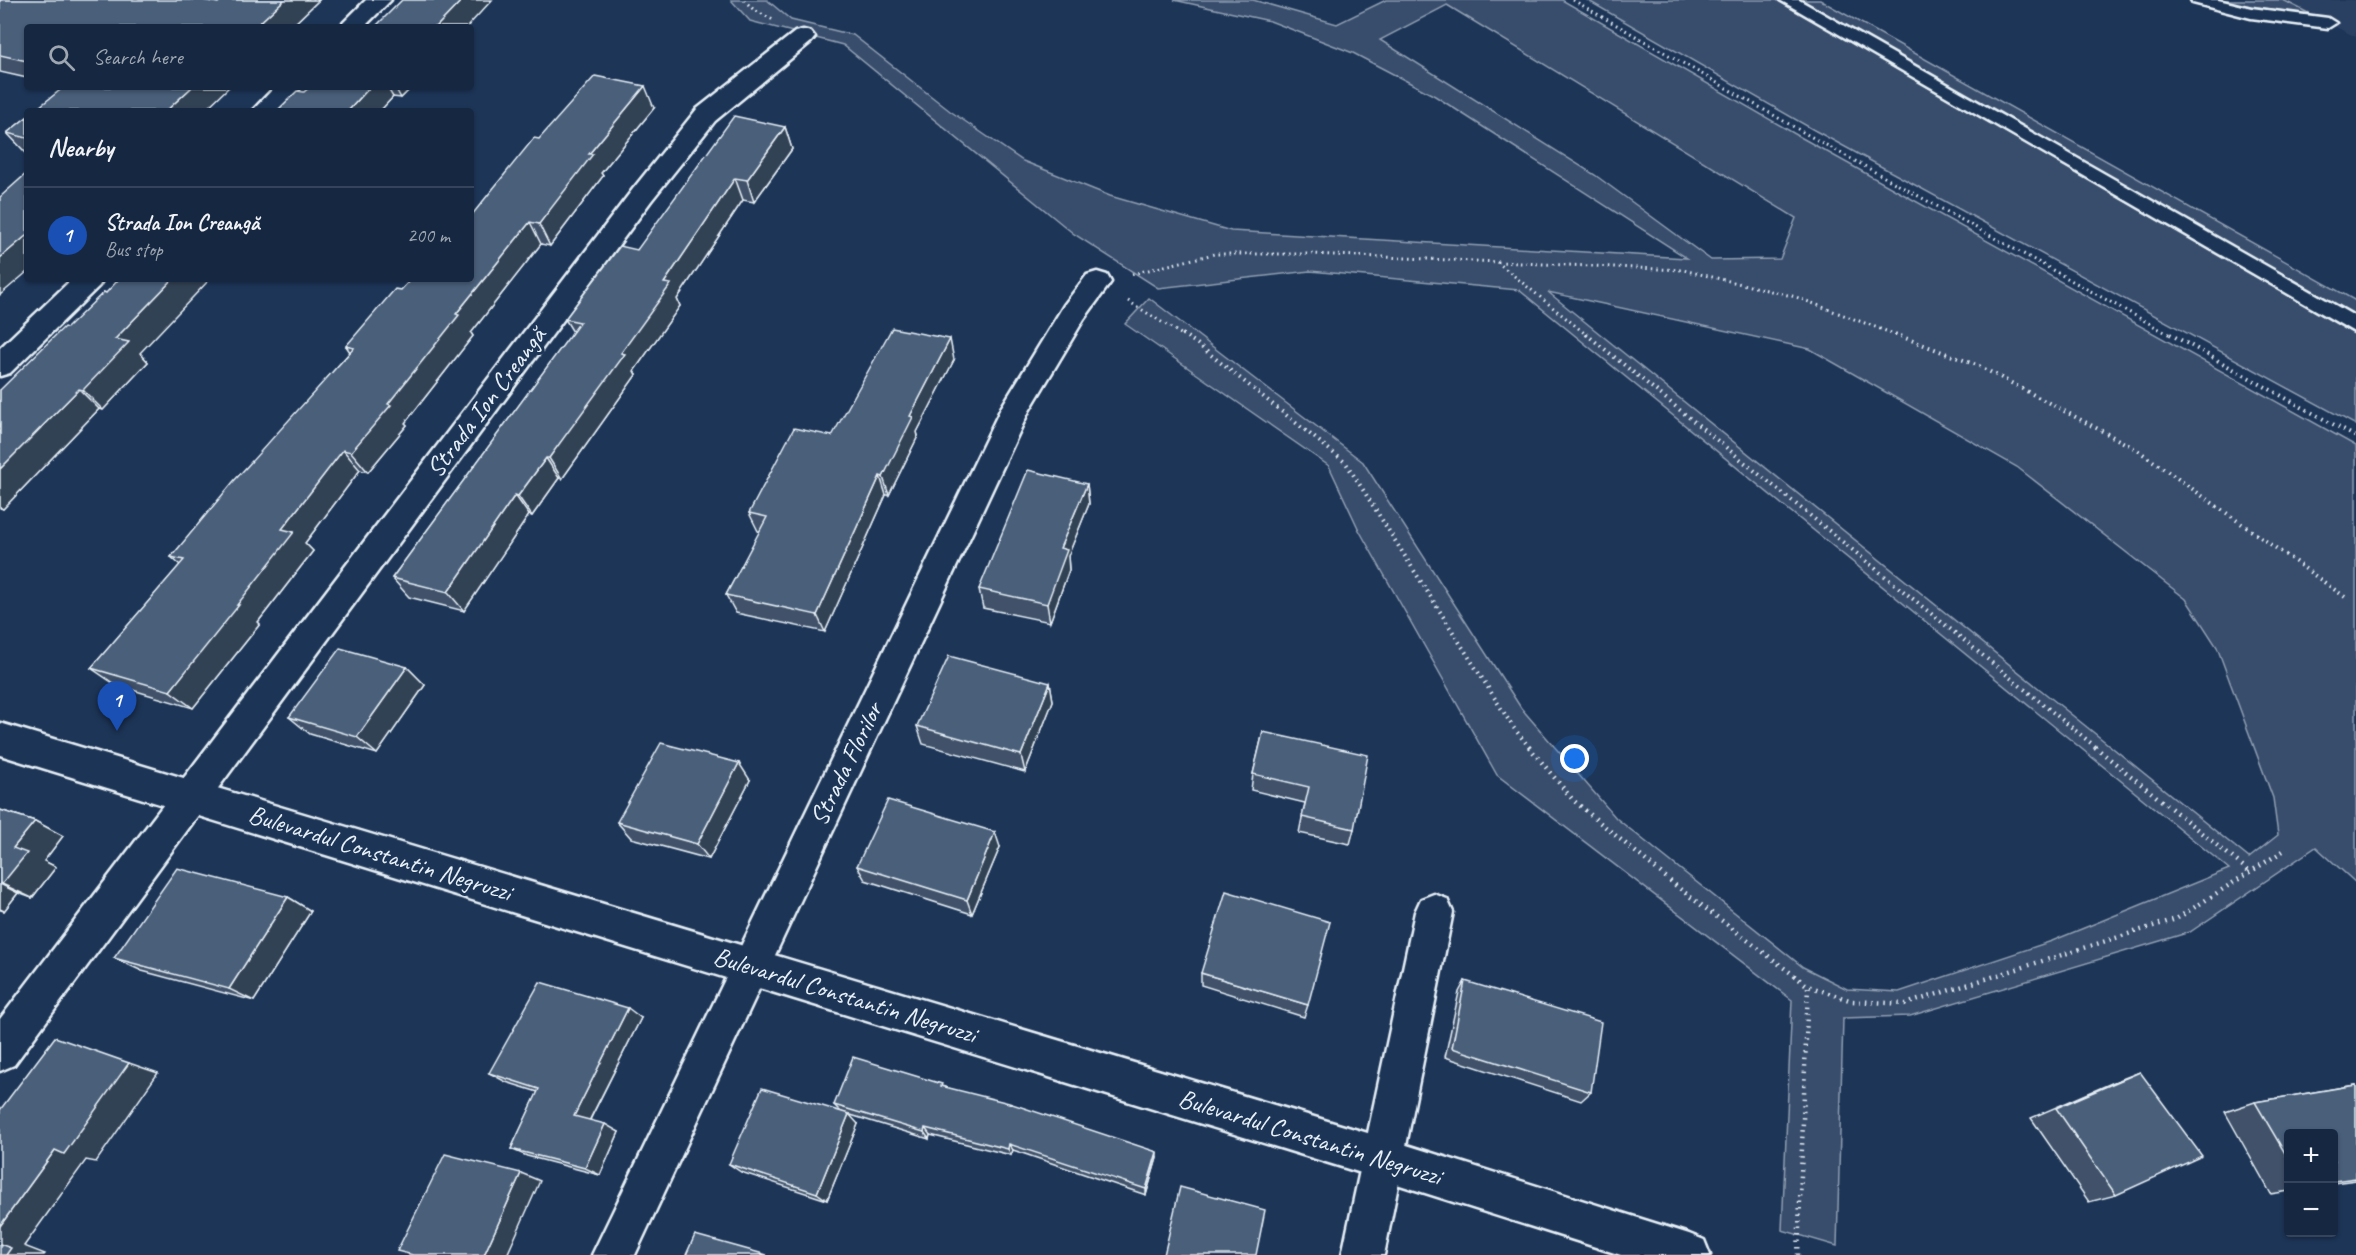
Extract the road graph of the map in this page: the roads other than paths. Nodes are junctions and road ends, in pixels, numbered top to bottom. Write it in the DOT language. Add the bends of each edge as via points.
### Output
graph roads {
  1 [pos="379,0"];
  2 [pos="1788,0"];
  3 [pos="2199,0"];
  4 [pos="2328,23"];
  5 [pos="354,24"];
  6 [pos="803,38"];
  7 [pos="286,90"];
  8 [pos="267,108"];
  9 [pos="86,282"];
  10 [pos="1097,282"];
  11 [pos="2356,326"];
  12 [pos="0,365"];
  13 [pos="0,739"];
  14 [pos="190,795"];
  15 [pos="1434,912"];
  16 [pos="749,966"];
  17 [pos="0,1051"];
  18 [pos="1381,1158"];
  19 [pos="613,1255"];
  20 [pos="1362,1255"];
  21 [pos="1689,1255"];
  1 -- 5 [label="street"];
  2 -- 11 [label="lane"];
  3 -- 4 [label="lane" via="2251,13"];
  6 -- 14 [label="street, Strada Ion Creangă" via="699,124"];
  7 -- 8 [label="street"];
  9 -- 12 [label="street"];
  10 -- 16 [label="street, Strada Florilor" via="1074,312 1016,408"];
  13 -- 14 [label="street, Bulevardul Constantin Negruzzi"];
  14 -- 16 [label="street, Bulevardul Constantin Negruzzi"];
  14 -- 17 [label="street, Strada Ion Creangă"];
  15 -- 18 [label="street"];
  16 -- 18 [label="street, Bulevardul Constantin Negruzzi"];
  16 -- 19 [label="street, Strada Florilor"];
  18 -- 20 [label="street"];
  18 -- 21 [label="street, Bulevardul Constantin Negruzzi"];
}
